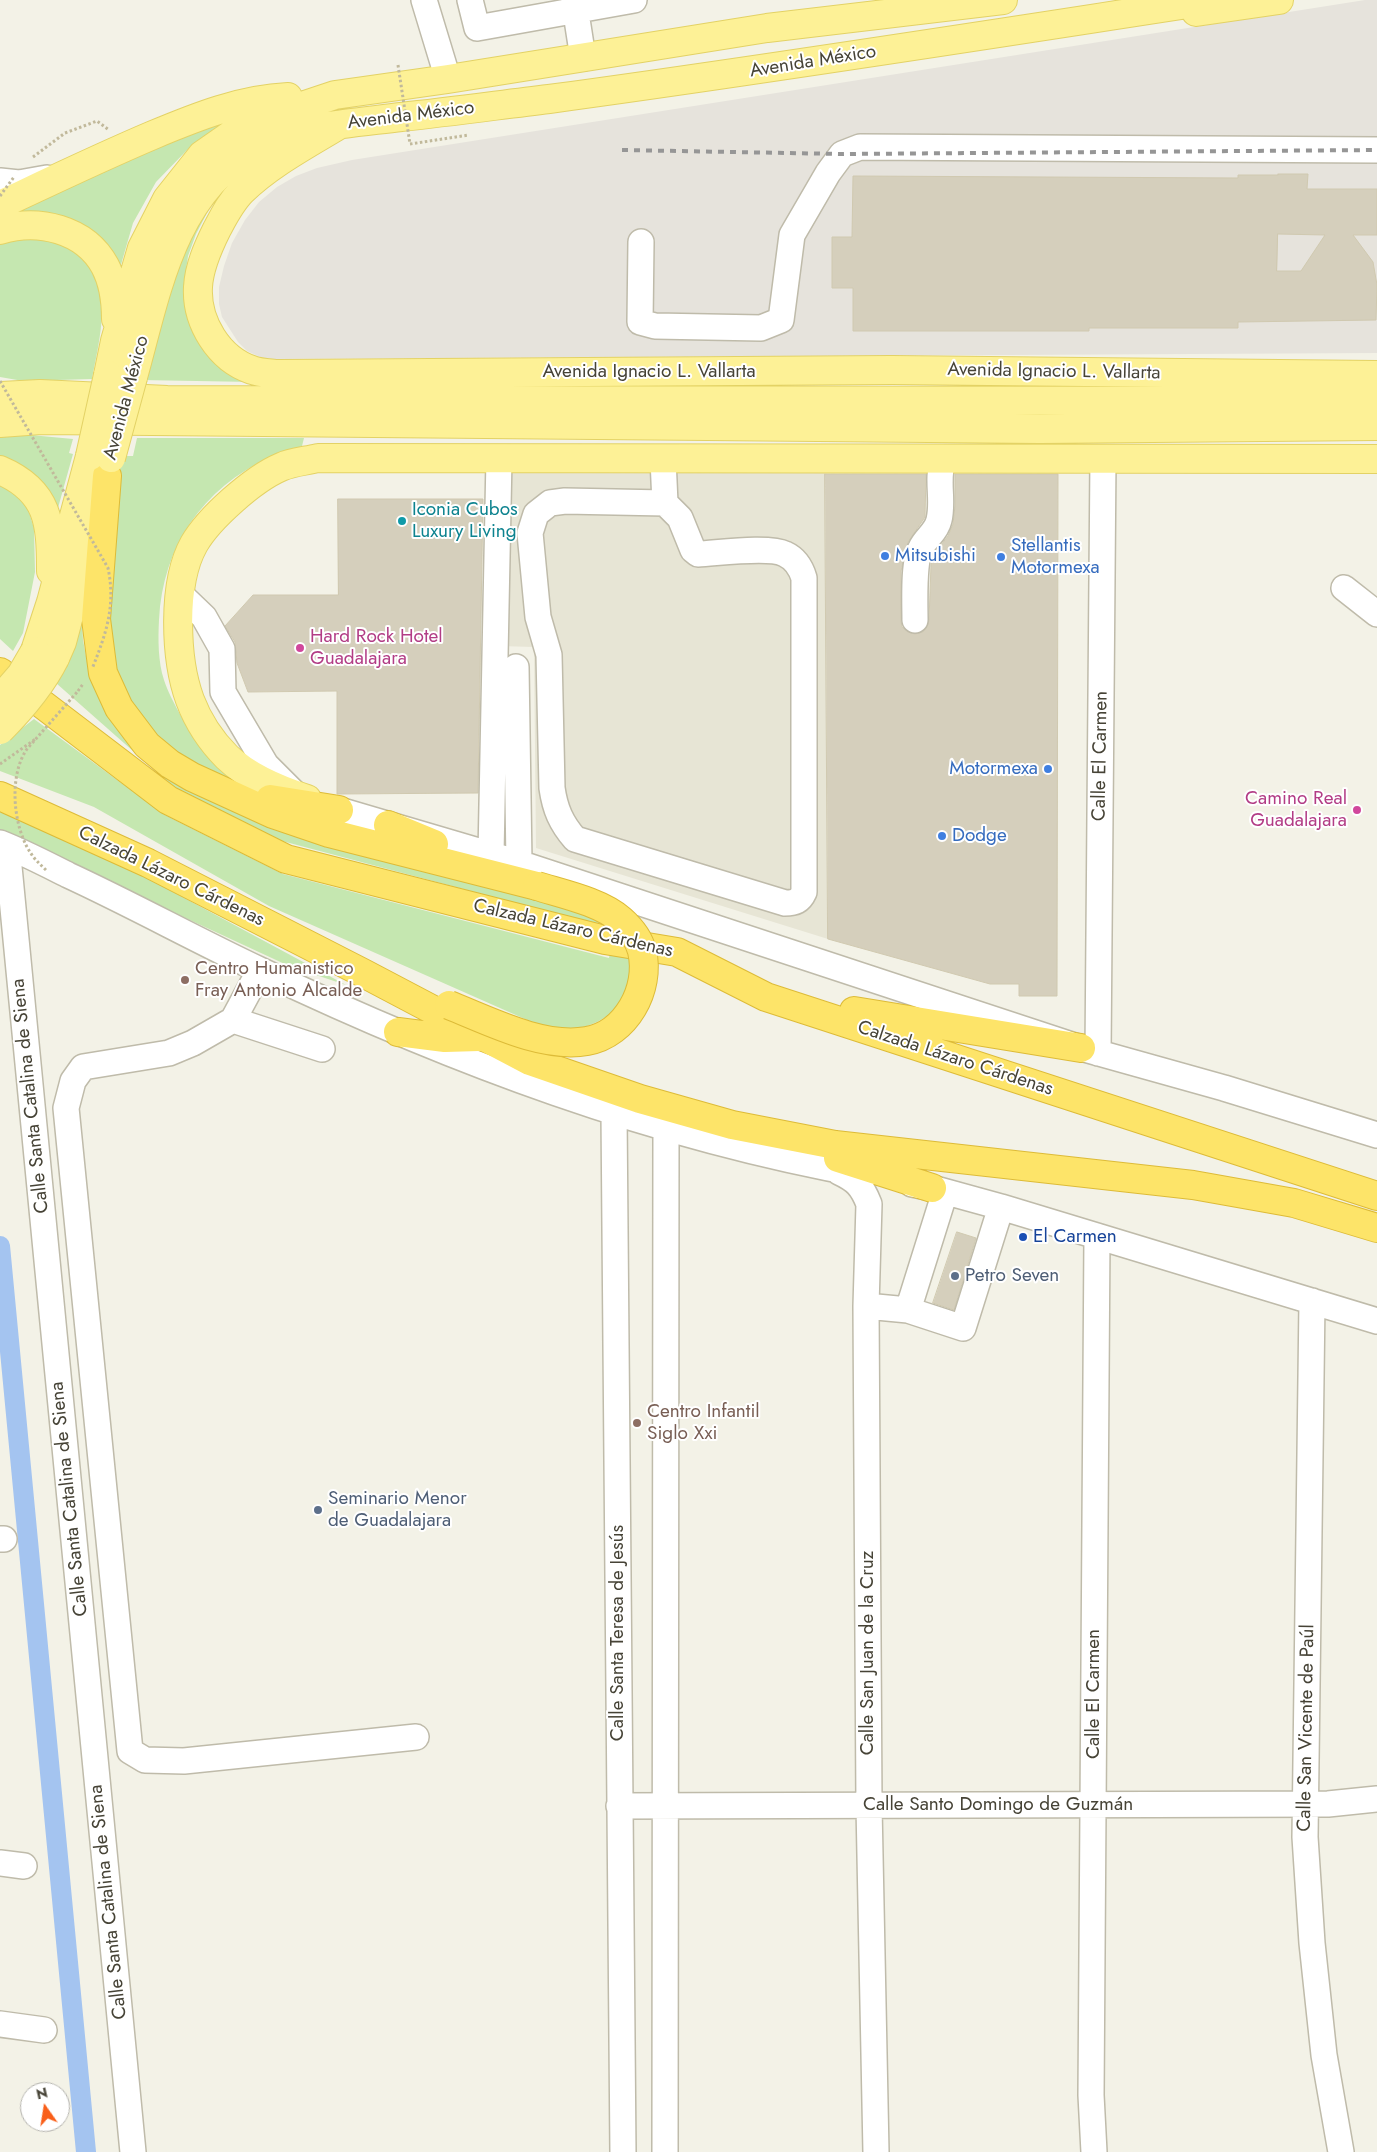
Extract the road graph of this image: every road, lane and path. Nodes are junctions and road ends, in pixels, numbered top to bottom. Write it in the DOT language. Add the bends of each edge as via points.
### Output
graph roads {
  1 [pos="424,0"];
  2 [pos="470,0"];
  3 [pos="634,0"];
  4 [pos="885,0"];
  5 [pos="1003,0"];
  6 [pos="1214,0"];
  7 [pos="1280,0"];
  8 [pos="575,5"];
  9 [pos="767,28"];
  10 [pos="583,58"];
  11 [pos="398,64"];
  12 [pos="771,69"];
  13 [pos="448,79"];
  14 [pos="335,95"];
  15 [pos="339,125"];
  16 [pos="130,144"];
  17 [pos="410,144"];
  18 [pos="1377,150"];
  19 [pos="30,160"];
  20 [pos="11,176"];
  21 [pos="60,176"];
  22 [pos="0,196"];
  23 [pos="0,205"];
  24 [pos="0,230"];
  25 [pos="641,242"];
  26 [pos="115,341"];
  27 [pos="892,370"];
  28 [pos="1377,375"];
  29 [pos="120,376"];
  30 [pos="0,382"];
  31 [pos="40,394"];
  32 [pos="0,396"];
  33 [pos="1109,399"];
  34 [pos="1377,400"];
  35 [pos="0,423"];
  36 [pos="1377,426"];
  37 [pos="1040,429"];
  38 [pos="1182,429"];
  39 [pos="499,458"];
  40 [pos="1103,458"];
  41 [pos="663,459"];
  42 [pos="832,459"];
  43 [pos="943,459"];
  44 [pos="1377,459"];
  45 [pos="1229,460"];
  46 [pos="102,463"];
  47 [pos="0,470"];
  48 [pos="665,502"];
  49 [pos="1344,588"];
  50 [pos="180,594"];
  51 [pos="51,602"];
  52 [pos="1377,614"];
  53 [pos="915,620"];
  54 [pos="45,654"];
  55 [pos="516,667"];
  56 [pos="92,669"];
  57 [pos="0,672"];
  58 [pos="78,691"];
  59 [pos="0,698"];
  60 [pos="0,730"];
  61 [pos="37,738"];
  62 [pos="0,764"];
  63 [pos="192,778"];
  64 [pos="0,796"];
  65 [pos="297,796"];
  66 [pos="339,810"];
  67 [pos="388,825"];
  68 [pos="3,845"];
  69 [pos="491,854"];
  70 [pos="518,863"];
  71 [pos="46,870"];
  72 [pos="537,886"];
  73 [pos="260,970"];
  74 [pos="363,973"];
  75 [pos="766,997"];
  76 [pos="233,1020"];
  77 [pos="398,1032"];
  78 [pos="484,1037"];
  79 [pos="322,1049"];
  80 [pos="1089,1051"];
  81 [pos="614,1113"];
  82 [pos="732,1125"];
  83 [pos="666,1127"];
  84 [pos="1377,1135"];
  85 [pos="835,1170"];
  86 [pos="938,1190"];
  87 [pos="1377,1196"];
  88 [pos="1000,1207"];
  89 [pos="1377,1228"];
  90 [pos="1097,1236"];
  91 [pos="1312,1301"];
  92 [pos="866,1306"];
  93 [pos="908,1310"];
  94 [pos="1377,1321"];
  95 [pos="416,1737"];
  96 [pos="1377,1799"];
  97 [pos="1306,1804"];
  98 [pos="1093,1805"];
  99 [pos="619,1806"];
  100 [pos="666,1806"];
  101 [pos="869,1806"];
  102 [pos="0,2024"];
  103 [pos="44,2030"];
  104 [pos="133,2152"];
  105 [pos="623,2152"];
  106 [pos="666,2152"];
  107 [pos="876,2152"];
  108 [pos="1094,2152"];
  109 [pos="1341,2152"];
  1 -- 13 [label="street"];
  2 -- 8 [label="street" via="477,28"];
  3 -- 8 [label="street"];
  4 -- 9 [label="main road"];
  5 -- 9 [label="main road, Avenida México"];
  6 -- 12 [label="main road, Avenida México"];
  7 -- 12 [label="main road" via="936,51"];
  8 -- 10 [label="street"];
  9 -- 10 [label="main road, Avenida México"];
  10 -- 13 [label="main road, Avenida México"];
  11 -- 17 [label="path, bridge"];
  12 -- 15 [label="main road, Avenida México"];
  13 -- 14 [label="main road, Avenida México"];
  14 -- 16 [label="main road" via="266,98 195,117"];
  14 -- 26 [label="main road, Avenida México" via="245,125 202,155 167,199 142,248"];
  15 -- 27 [label="main road, Avenida Ignacio L. Vallarta" via="269,169 241,192 228,210 205,256 198,287 200,312 212,338 241,366 278,374"];
  15 -- 29 [label="main road, Avenida México" via="293,134 255,148 222,173 188,213 166,257"];
  16 -- 19 [label="path" via="97,121 65,133"];
  16 -- 21 [label="main road"];
  18 -- 25 [label="street" via="860,147 842,154 792,235 781,320 760,328 655,326 640,322"];
  20 -- 21 [label="street" via="19,183"];
  20 -- 22 [label="path, bridge"];
  21 -- 23 [label="main road"];
  24 -- 26 [label="main road" via="14,225 36,224 61,228 89,246 105,266 114,290"];
  26 -- 29 [label="main road, Avenida México"];
  27 -- 28 [label="main road, Avenida Ignacio L. Vallarta"];
  27 -- 33 [label="main road"];
  29 -- 46 [label="main road, Avenida México, bridge"];
  30 -- 31 [label="main road"];
  30 -- 56 [label="path, bridge" via="108,568 112,587 110,610 106,632"];
  31 -- 32 [label="main road, Avenida Ignacio L. Vallarta"];
  31 -- 33 [label="main road, Avenida Ignacio L. Vallarta" via="167,400"];
  33 -- 34 [label="main road, Avenida Ignacio L. Vallarta"];
  35 -- 37 [label="main road" via="41,420"];
  36 -- 38 [label="main road"];
  37 -- 38 [label="main road"];
  37 -- 42 [label="main road"];
  38 -- 45 [label="main road"];
  39 -- 41 [label="main road"];
  39 -- 50 [label="main road" via="318,458 281,467 247,488 220,512 194,544"];
  39 -- 69 [label="street"];
  40 -- 43 [label="main road"];
  40 -- 45 [label="main road"];
  40 -- 80 [label="street, Calle El Carmen"];
  41 -- 42 [label="main road"];
  41 -- 48 [label="street"];
  42 -- 43 [label="main road"];
  43 -- 53 [label="street" via="939,472 940,519 933,536 921,546 917,556"];
  44 -- 45 [label="main road"];
  46 -- 51 [label="main road, Avenida México"];
  46 -- 54 [label="main road, Avenida México" via="67,624"];
  46 -- 63 [label="highway" via="96,619 103,673 119,708 147,745"];
  47 -- 51 [label="main road" via="11,474 33,492 47,515"];
  48 -- 48 [label="street" via="564,501 550,503 536,514 530,533 538,617 549,655 554,806 563,826 575,839 785,903 794,903 802,898 804,892 804,578 794,560 776,551 698,554 692,550 680,518"];
  49 -- 52 [label="street"];
  50 -- 65 [label="street" via="204,617 222,649 223,692 266,765"];
  50 -- 65 [label="main road" via="180,660 190,700 206,732 228,758 255,778"];
  51 -- 54 [label="main road, Avenida México"];
  54 -- 59 [label="main road, Avenida México, bridge"];
  54 -- 60 [label="main road, Avenida México, bridge" via="44,680"];
  55 -- 70 [label="street"];
  57 -- 75 [label="highway, Calzada Lázaro Cárdenas" via="168,800 286,858 605,940 677,952"];
  58 -- 61 [label="path, bridge"];
  61 -- 62 [label="path, bridge"];
  61 -- 71 [label="path, bridge" via="23,755 16,786 16,808 18,826 32,855"];
  63 -- 66 [label="highway" via="281,802"];
  63 -- 72 [label="highway" via="273,814 329,833"];
  64 -- 74 [label="highway, Calzada Lázaro Cárdenas" via="148,863"];
  65 -- 66 [label="main road"];
  66 -- 67 [label="street"];
  67 -- 69 [label="street"];
  67 -- 72 [label="highway"];
  68 -- 73 [label="street" via="120,899"];
  68 -- 104 [label="street, Calle Santa Catalina de Siena"];
  69 -- 70 [label="street"];
  70 -- 80 [label="street"];
  72 -- 74 [label="highway, bridge" via="590,903 619,919 634,934 642,950 644,973 632,1009 615,1030 587,1041 559,1042 528,1036"];
  73 -- 76 [label="street"];
  73 -- 77 [label="street"];
  74 -- 78 [label="highway, Calzada Lázaro Cárdenas"];
  75 -- 80 [label="highway"];
  75 -- 87 [label="highway, Calzada Lázaro Cárdenas"];
  76 -- 79 [label="street"];
  76 -- 95 [label="street" via="169,1053 83,1067 73,1081 66,1108 130,1751 144,1760 184,1761"];
  77 -- 78 [label="highway" via="445,1038"];
  77 -- 81 [label="street" via="528,1084"];
  78 -- 82 [label="highway, Calzada Lázaro Cárdenas" via="530,1061 640,1099"];
  80 -- 84 [label="street"];
  81 -- 83 [label="street"];
  81 -- 99 [label="street, Calle Santa Teresa de Jesús"];
  82 -- 86 [label="highway"];
  82 -- 89 [label="highway, Calzada Lázaro Cárdenas" via="835,1146 1193,1186 1294,1203"];
  83 -- 85 [label="street" via="734,1147"];
  83 -- 100 [label="street"];
  85 -- 86 [label="street"];
  85 -- 92 [label="street, Calle San Juan de la Cruz" via="856,1180 869,1204"];
  86 -- 88 [label="street"];
  86 -- 93 [label="street"];
  88 -- 90 [label="street"];
  88 -- 93 [label="street" via="963,1328"];
  90 -- 91 [label="street"];
  90 -- 98 [label="street, Calle El Carmen"];
  91 -- 94 [label="street"];
  91 -- 97 [label="street, Calle San Vicente de Paúl"];
  92 -- 93 [label="street"];
  92 -- 101 [label="street, Calle San Juan de la Cruz"];
  96 -- 97 [label="street, Calle Santo Domingo de Guzmán"];
  97 -- 98 [label="street, Calle Santo Domingo de Guzmán"];
  97 -- 109 [label="street, Calle San Vicente de Paúl" via="1312,1944 1324,2055"];
  98 -- 101 [label="street, Calle Santo Domingo de Guzmán"];
  98 -- 108 [label="street, Calle El Carmen" via="1091,2095"];
  99 -- 100 [label="street, Calle Santo Domingo de Guzmán"];
  99 -- 105 [label="street, Calle Santa Teresa de Jesús"];
  100 -- 101 [label="street, Calle Santo Domingo de Guzmán"];
  100 -- 106 [label="street"];
  101 -- 107 [label="street, Calle San Juan de la Cruz"];
  102 -- 103 [label="street"];
}
